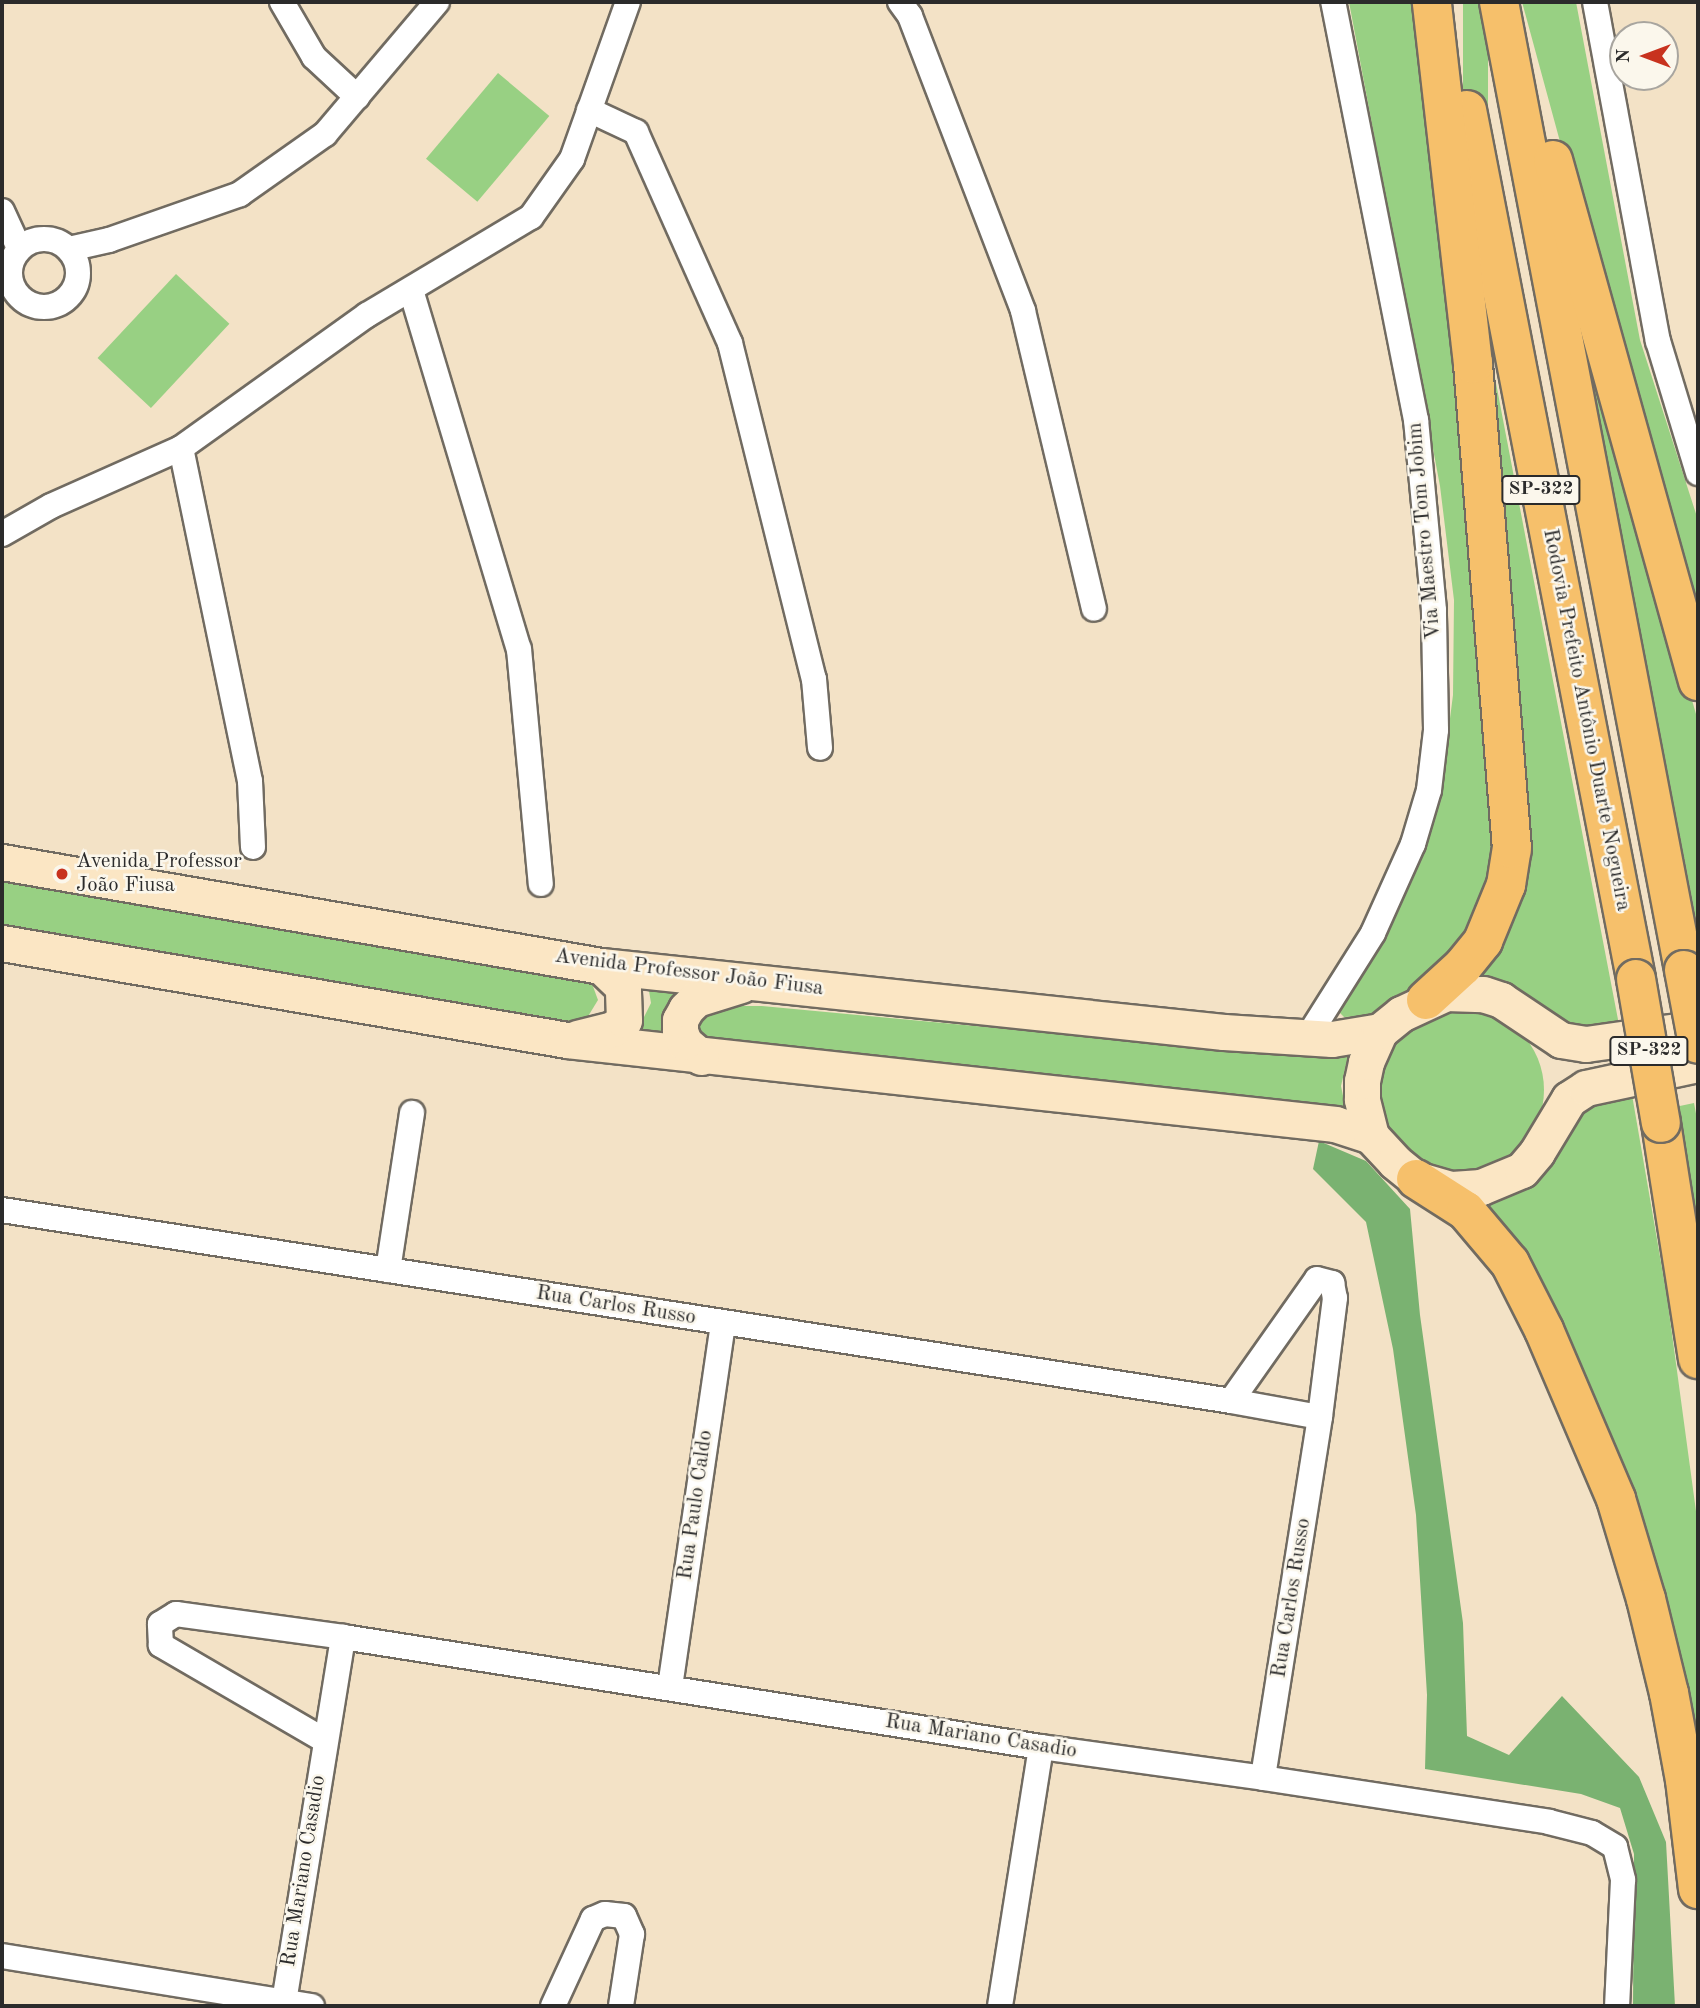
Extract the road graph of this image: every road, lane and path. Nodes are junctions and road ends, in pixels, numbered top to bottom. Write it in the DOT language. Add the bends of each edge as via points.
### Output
graph roads {
  1 [pos="282,2"];
  2 [pos="437,2"];
  3 [pos="628,2"];
  4 [pos="1333,2"];
  5 [pos="1432,2"];
  6 [pos="1446,2"];
  7 [pos="1499,2"];
  8 [pos="1512,2"];
  9 [pos="1595,2"];
  10 [pos="907,7"];
  11 [pos="357,97"];
  12 [pos="589,110"];
  13 [pos="2,211"];
  14 [pos="19,248"];
  15 [pos="69,248"];
  16 [pos="6,281"];
  17 [pos="411,290"];
  18 [pos="181,448"];
  19 [pos="1698,473"];
  20 [pos="2,534"];
  21 [pos="1094,609"];
  22 [pos="1698,681"];
  23 [pos="820,748"];
  24 [pos="253,847"];
  25 [pos="2,862"];
  26 [pos="541,884"];
  27 [pos="2,943"];
  28 [pos="601,966"];
  29 [pos="754,981"];
  30 [pos="1426,1000"];
  31 [pos="1698,1028"];
  32 [pos="1380,1031"];
  33 [pos="1307,1038"];
  34 [pos="567,1040"];
  35 [pos="1698,1044"];
  36 [pos="701,1057"];
  37 [pos="1698,1064"];
  38 [pos="412,1114"];
  39 [pos="1371,1136"];
  40 [pos="1416,1179"];
  41 [pos="2,1210"];
  42 [pos="388,1270"];
  43 [pos="723,1323"];
  44 [pos="1698,1359"];
  45 [pos="1231,1401"];
  46 [pos="1320,1417"];
  47 [pos="343,1637"];
  48 [pos="670,1687"];
  49 [pos="324,1740"];
  50 [pos="1041,1747"];
  51 [pos="1263,1778"];
  52 [pos="1698,1889"];
  53 [pos="2,1956"];
  54 [pos="284,2002"];
  55 [pos="312,2006"];
  56 [pos="553,2006"];
  57 [pos="621,2006"];
  58 [pos="1000,2006"];
  59 [pos="1617,2006"];
  1 -- 11 [label="street" via="314,57"];
  2 -- 11 [label="street"];
  3 -- 12 [label="street"];
  4 -- 33 [label="street, Via Maestro Tom Jobim" via="1416,420 1434,610 1436,730 1429,790 1413,845 1373,933"];
  5 -- 30 [label="highway" via="1473,364 1512,849 1506,885 1483,941"];
  6 -- 44 [label="highway, Rodovia Prefeito Antônio Duarte Nogueira / SP-322, bridge" via="1636,979"];
  7 -- 35 [label="highway, SP-322, bridge"];
  8 -- 22 [label="highway"];
  9 -- 19 [label="street" via="1658,341"];
  10 -- 21 [label="street" via="1023,311"];
  11 -- 15 [label="street" via="325,134 240,194 108,240"];
  12 -- 17 [label="street" via="572,159 531,217"];
  12 -- 23 [label="street" via="636,132 730,343 814,678"];
  13 -- 14 [label="street"];
  14 -- 15 [label="street" via="35,239 54,239"];
  14 -- 16 [label="street"];
  15 -- 16 [label="street" via="78,265 78,283 68,299 52,307 34,307 19,298"];
  17 -- 18 [label="street" via="367,315"];
  17 -- 26 [label="street" via="519,649"];
  18 -- 20 [label="street" via="51,506"];
  18 -- 24 [label="street" via="250,781"];
  25 -- 28 [label="main road, Avenida Professor João Fiusa"];
  27 -- 34 [label="main road, Avenida Professor João Fiusa"];
  28 -- 29 [label="main road, Avenida Professor João Fiusa"];
  28 -- 34 [label="main road" via="623,987 624,1020 613,1029"];
  29 -- 33 [label="main road, Avenida Professor João Fiusa"];
  29 -- 36 [label="main road" via="696,999 686,1009 680,1031 684,1042"];
  30 -- 31 [label="main road, Avenida Professor João Fiusa" via="1446,993 1483,994 1501,1000 1561,1040 1586,1044"];
  30 -- 32 [label="main road, Avenida Professor João Fiusa"];
  32 -- 33 [label="main road, Avenida Professor João Fiusa"];
  32 -- 39 [label="main road, Avenida Professor João Fiusa" via="1362,1081"];
  34 -- 36 [label="main road, Avenida Professor João Fiusa"];
  36 -- 39 [label="main road, Avenida Professor João Fiusa" via="1335,1124"];
  37 -- 40 [label="main road, Avenida Professor João Fiusa" via="1586,1088 1569,1099 1522,1170 1502,1180 1452,1189"];
  38 -- 42 [label="street"];
  39 -- 40 [label="main road, Avenida Professor João Fiusa"];
  40 -- 52 [label="highway" via="1466,1211 1510,1263 1544,1330 1616,1499 1669,1693"];
  41 -- 42 [label="street, Rua Carlos Russo"];
  42 -- 43 [label="street, Rua Carlos Russo"];
  43 -- 45 [label="street, Rua Carlos Russo"];
  43 -- 48 [label="street, Rua Paulo Caldo"];
  45 -- 46 [label="street, Rua Carlos Russo"];
  45 -- 46 [label="street, Rua Carlos Russo" via="1317,1279 1332,1283 1335,1298"];
  46 -- 51 [label="street, Rua Carlos Russo"];
  47 -- 48 [label="street, Rua Mariano Casadio"];
  47 -- 49 [label="street, Rua Mariano Casadio"];
  47 -- 49 [label="street, Rua Mariano Casadio" via="176,1614 160,1624 161,1645"];
  48 -- 50 [label="street, Rua Mariano Casadio"];
  49 -- 54 [label="street, Rua Mariano Casadio"];
  50 -- 51 [label="street, Rua Mariano Casadio"];
  50 -- 58 [label="street"];
  51 -- 59 [label="street, Rua Mariano Casadio" via="1549,1822 1592,1833 1615,1847 1623,1880"];
  53 -- 54 [label="street"];
  54 -- 55 [label="street"];
  56 -- 57 [label="street" via="593,1919 605,1914 624,1916 632,1934"];
}
